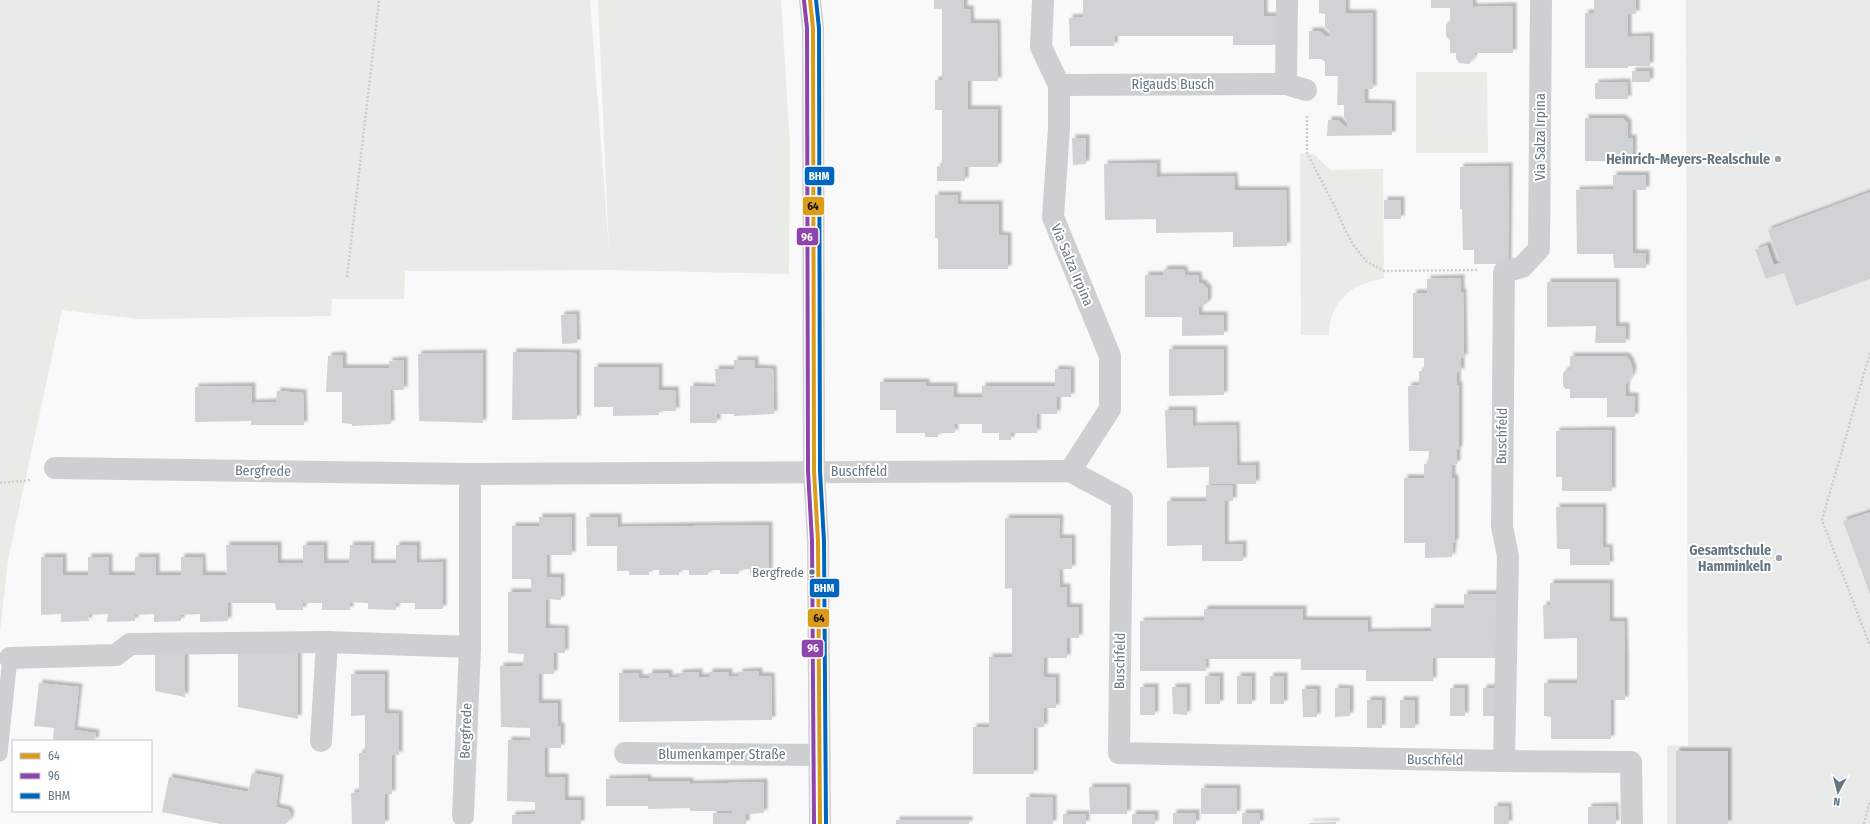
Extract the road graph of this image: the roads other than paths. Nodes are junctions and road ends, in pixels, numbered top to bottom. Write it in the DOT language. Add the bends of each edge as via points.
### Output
graph roads {
  1 [pos="810,0"];
  2 [pos="1043,0"];
  3 [pos="1287,0"];
  4 [pos="1541,0"];
  5 [pos="1059,85"];
  6 [pos="1513,269"];
  7 [pos="55,468"];
  8 [pos="814,471"];
  9 [pos="1070,471"];
  10 [pos="470,474"];
  11 [pos="326,642"];
  12 [pos="470,647"];
  13 [pos="10,658"];
  14 [pos="321,740"];
  15 [pos="625,753"];
  16 [pos="0,754"];
  17 [pos="819,755"];
  18 [pos="1504,761"];
  19 [pos="463,816"];
  20 [pos="820,824"];
  21 [pos="1632,824"];
  1 -- 8 [label="street" via="814,28"];
  2 -- 5 [label="street, Via Salza Irpina" via="1041,47"];
  3 -- 5 [label="street, Rigauds Busch" via="1296,87"];
  4 -- 6 [label="street, Via Salza Irpina" via="1539,249"];
  5 -- 9 [label="street, Via Salza Irpina" via="1059,128 1052,217 1110,356 1110,409"];
  6 -- 18 [label="street, Buschfeld" via="1502,527 1508,556"];
  7 -- 10 [label="street, Bergfrede"];
  8 -- 9 [label="street, Buschfeld"];
  8 -- 10 [label="street, Bergfrede"];
  8 -- 17 [label="street" via="818,541"];
  9 -- 18 [label="street, Buschfeld" via="1122,499 1119,752"];
  10 -- 12 [label="street, Bergfrede"];
  11 -- 12 [label="street"];
  11 -- 13 [label="street" via="130,644 116,655"];
  11 -- 14 [label="street"];
  12 -- 19 [label="street, Bergfrede"];
  13 -- 16 [label="lane"];
  15 -- 17 [label="street, Blumenkamper Straße"];
  17 -- 20 [label="street"];
  18 -- 21 [label="street, Buschfeld" via="1631,762"];
}
